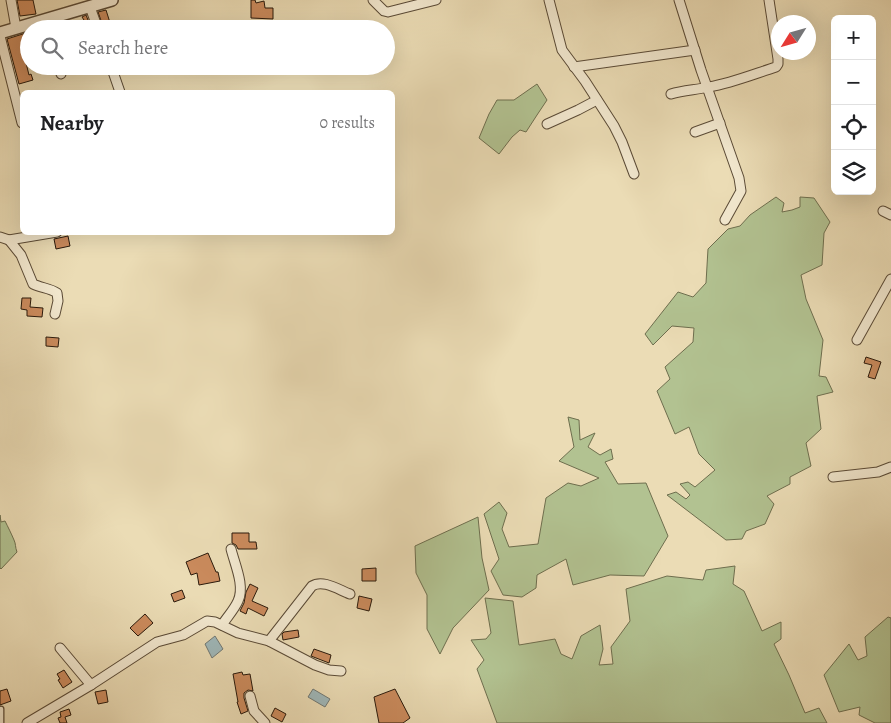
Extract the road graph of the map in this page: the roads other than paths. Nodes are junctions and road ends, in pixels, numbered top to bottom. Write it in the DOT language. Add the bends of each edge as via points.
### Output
graph roads {
  1 [pos="11,0"];
  2 [pos="112,0"];
  3 [pos="373,0"];
  4 [pos="436,0"];
  5 [pos="549,0"];
  6 [pos="679,0"];
  7 [pos="769,0"];
  8 [pos="90,7"];
  9 [pos="57,20"];
  10 [pos="95,20"];
  11 [pos="20,27"];
  12 [pos="16,28"];
  13 [pos="0,34"];
  14 [pos="695,50"];
  15 [pos="574,67"];
  16 [pos="114,75"];
  17 [pos="708,88"];
  18 [pos="119,90"];
  19 [pos="671,94"];
  20 [pos="597,100"];
  21 [pos="20,116"];
  22 [pos="547,124"];
  23 [pos="720,124"];
  24 [pos="695,132"];
  25 [pos="634,174"];
  26 [pos="725,220"];
  27 [pos="41,235"];
  28 [pos="0,237"];
  29 [pos="10,240"];
  30 [pos="891,279"];
  31 [pos="56,314"];
  32 [pos="857,340"];
  33 [pos="891,467"];
  34 [pos="833,477"];
  35 [pos="231,550"];
  36 [pos="350,594"];
  37 [pos="222,625"];
  38 [pos="268,641"];
  39 [pos="60,648"];
  40 [pos="341,671"];
  41 [pos="91,685"];
  42 [pos="250,696"];
  43 [pos="1,709"];
  44 [pos="1,723"];
  45 [pos="27,723"];
  46 [pos="266,723"];
  1 -- 12 [label="street"];
  2 -- 8 [label="street"];
  3 -- 4 [label="street" via="388,12"];
  5 -- 15 [label="street" via="562,50"];
  6 -- 14 [label="street"];
  7 -- 17 [label="street" via="778,58 776,67"];
  8 -- 9 [label="street"];
  8 -- 10 [label="street"];
  11 -- 12 [label="street"];
  12 -- 13 [label="street"];
  13 -- 21 [label="street"];
  14 -- 15 [label="street"];
  14 -- 17 [label="street"];
  15 -- 20 [label="street"];
  16 -- 18 [label="street"];
  17 -- 19 [label="street"];
  17 -- 23 [label="street"];
  20 -- 22 [label="street"];
  20 -- 25 [label="street" via="622,142"];
  23 -- 24 [label="street"];
  23 -- 26 [label="street" via="741,187"];
  27 -- 29 [label="street"];
  28 -- 29 [label="street"];
  29 -- 31 [label="street" via="21,255 33,284 57,293"];
  30 -- 32 [label="street"];
  33 -- 34 [label="street" via="878,472"];
  35 -- 37 [label="street" via="240,596"];
  36 -- 38 [label="street" via="317,583"];
  37 -- 38 [label="street"];
  37 -- 41 [label="street" via="207,620 183,634 157,642"];
  38 -- 40 [label="street" via="315,665"];
  39 -- 41 [label="street"];
  41 -- 45 [label="street"];
  42 -- 46 [label="street" via="254,711"];
  43 -- 44 [label="lane"];
}
